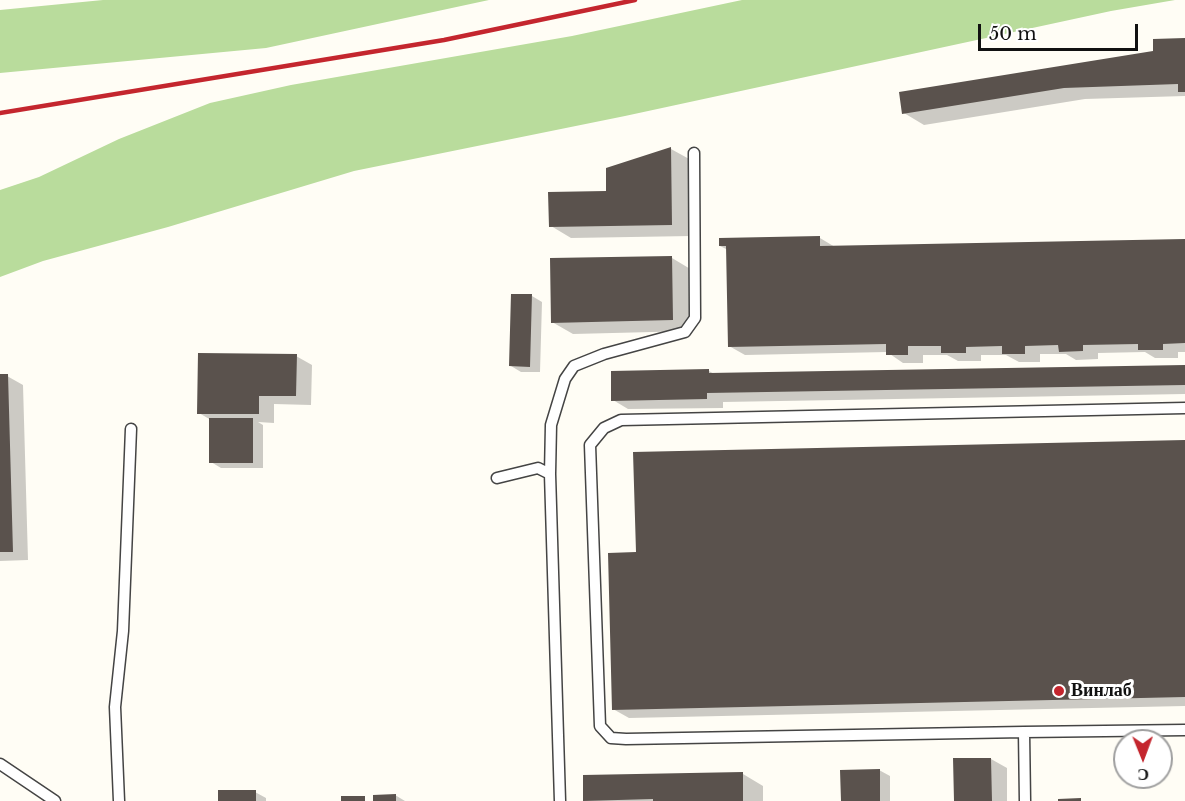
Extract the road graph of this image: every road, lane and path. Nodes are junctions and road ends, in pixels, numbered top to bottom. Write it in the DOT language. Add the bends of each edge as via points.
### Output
graph roads {
  1 [pos="694,153"];
  2 [pos="1185,408"];
  3 [pos="131,429"];
  4 [pos="550,474"];
  5 [pos="497,478"];
  6 [pos="1185,730"];
  7 [pos="1024,732"];
  8 [pos="0,764"];
  9 [pos="55,801"];
  10 [pos="119,801"];
  11 [pos="560,801"];
  12 [pos="1026,801"];
  1 -- 4 [label="lane" via="695,318 685,332 574,366 565,380 551,425"];
  2 -- 7 [label="lane" via="621,420 604,428 590,445 600,726 611,738"];
  3 -- 10 [label="lane" via="123,631 115,706"];
  4 -- 5 [label="lane" via="538,468"];
  4 -- 11 [label="lane"];
  6 -- 7 [label="lane"];
  7 -- 12 [label="lane"];
  8 -- 9 [label="lane"];
}
